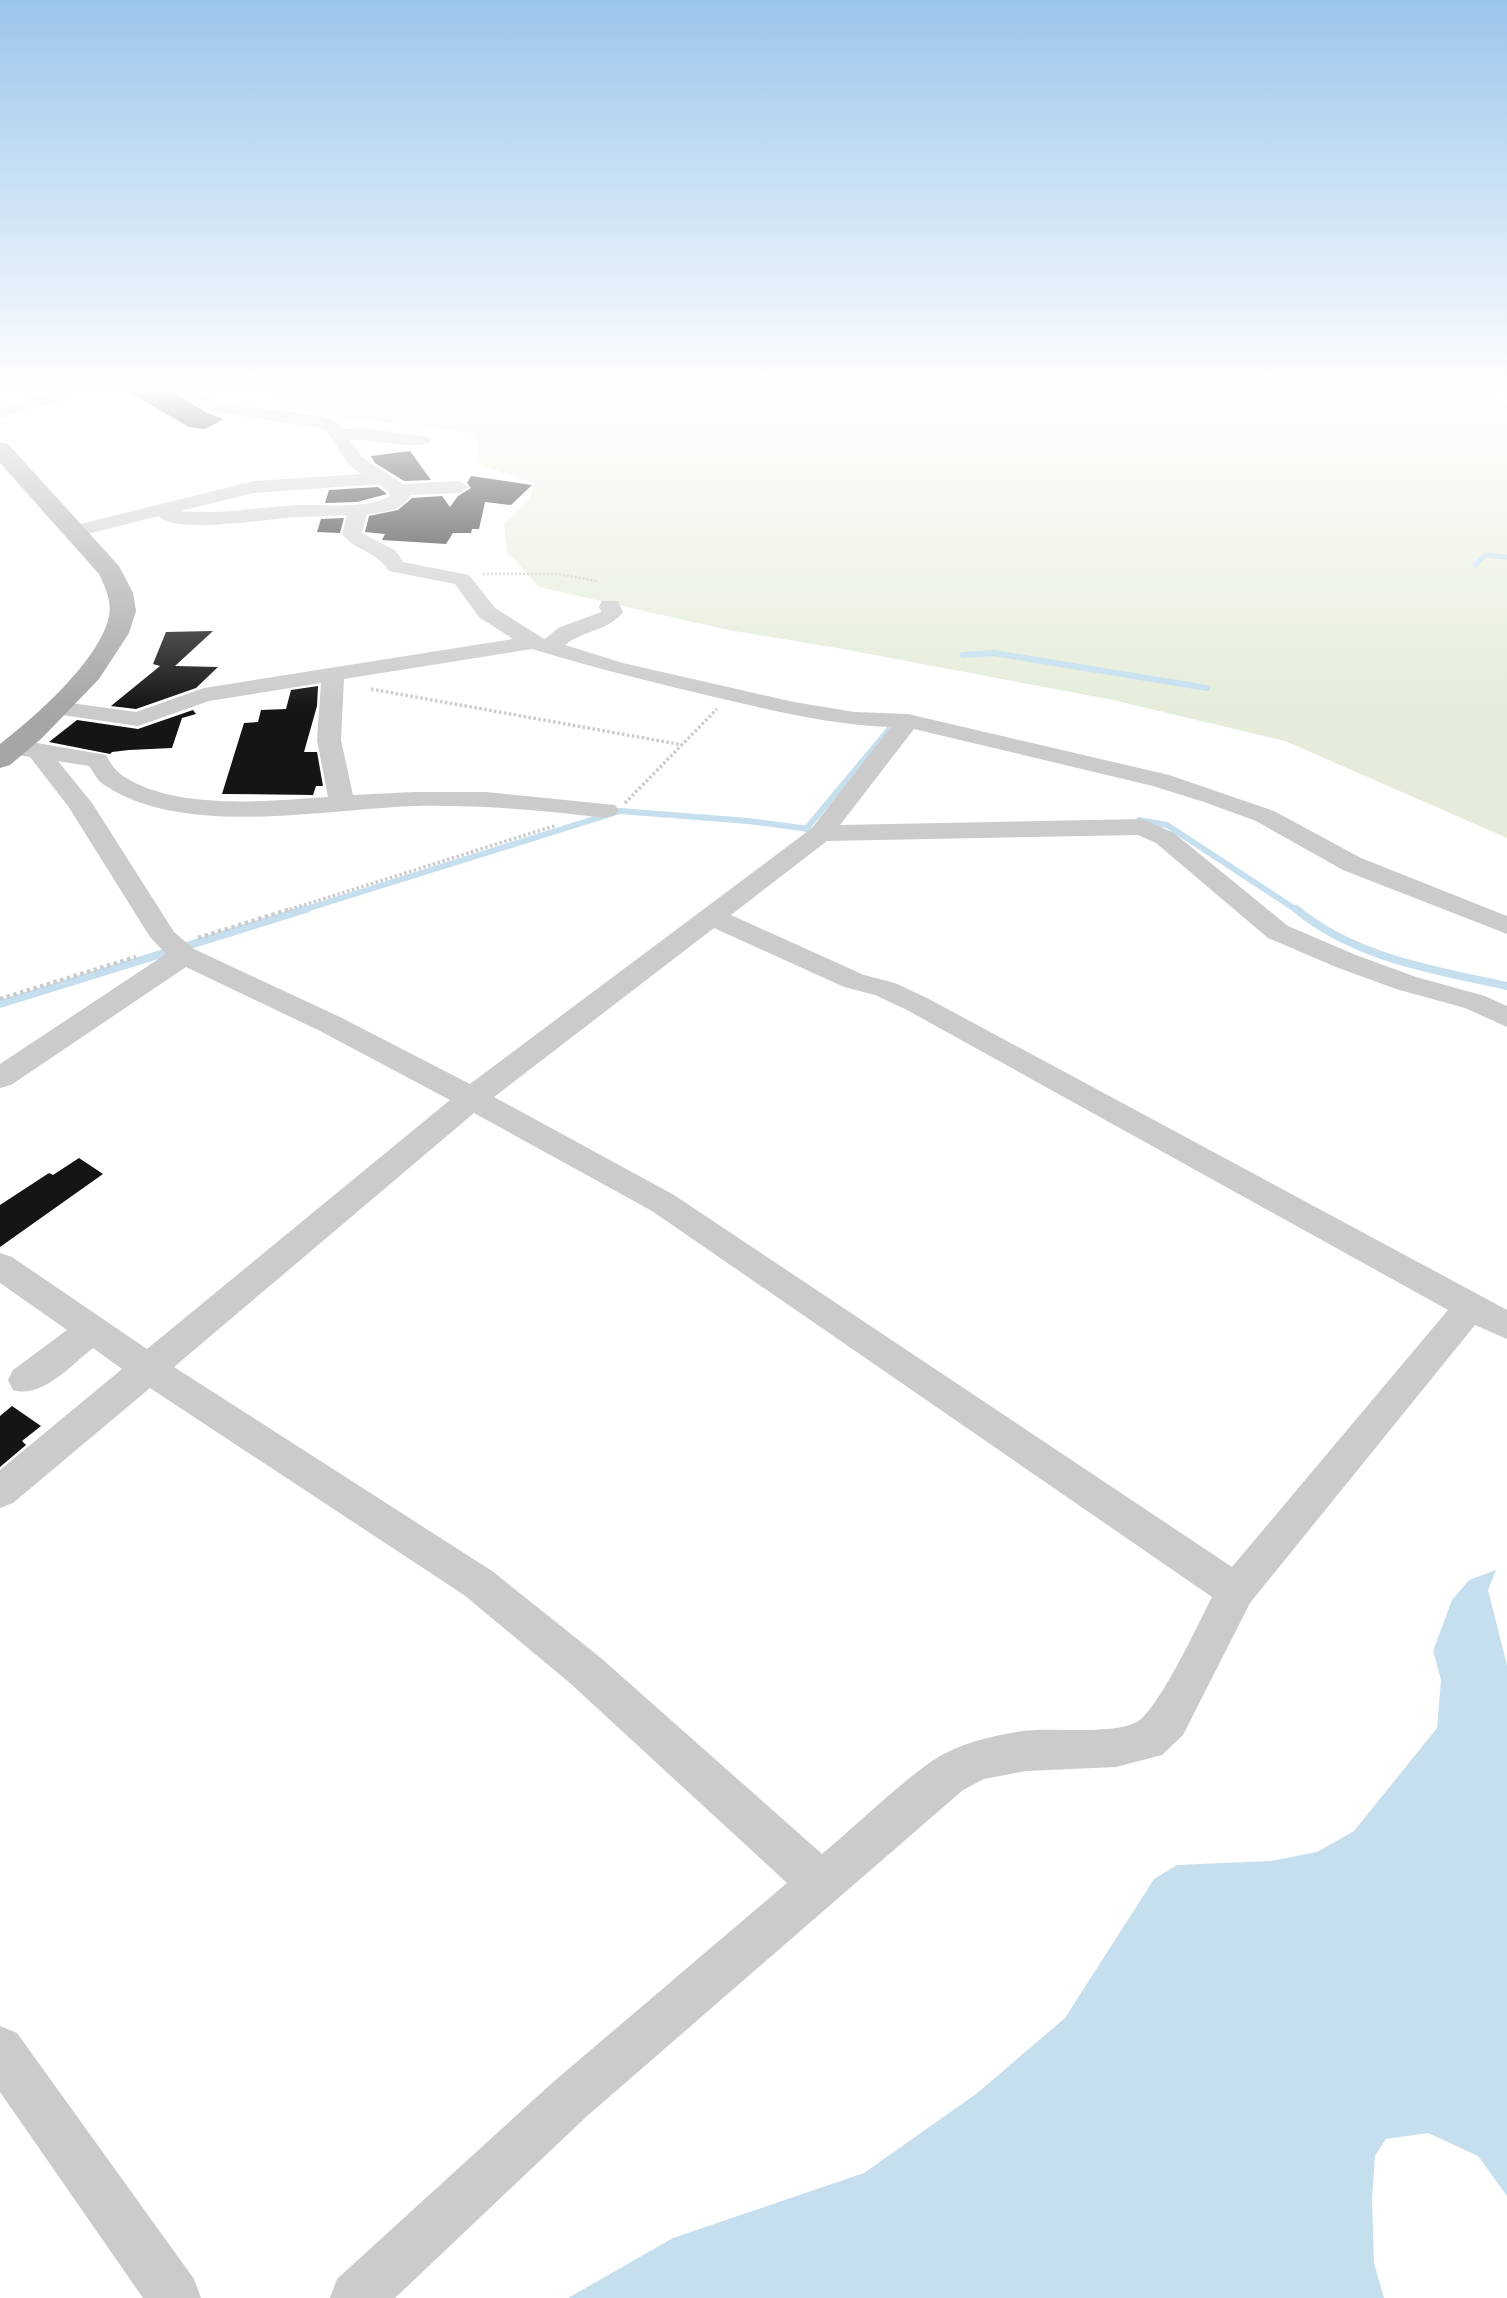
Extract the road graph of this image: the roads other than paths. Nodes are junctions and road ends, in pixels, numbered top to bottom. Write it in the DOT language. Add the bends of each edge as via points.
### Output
graph roads {
  1 [pos="39,493"];
  2 [pos="228,493"];
  3 [pos="400,493"];
  4 [pos="358,509"];
  5 [pos="143,514"];
  6 [pos="75,531"];
  7 [pos="610,607"];
  8 [pos="541,644"];
  9 [pos="333,677"];
  10 [pos="55,708"];
  11 [pos="908,721"];
  12 [pos="17,752"];
  13 [pos="342,802"];
  14 [pos="606,810"];
  15 [pos="821,833"];
  16 [pos="1457,908"];
  17 [pos="712,916"];
  18 [pos="1507,926"];
  19 [pos="1507,937"];
  20 [pos="178,950"];
  21 [pos="1507,1018"];
  22 [pos="0,1078"];
  23 [pos="472,1098"];
  24 [pos="0,1266"];
  25 [pos="1471,1306"];
  26 [pos="1507,1326"];
  27 [pos="92,1330"];
  28 [pos="146,1367"];
  29 [pos="26,1380"];
  30 [pos="0,1492"];
  31 [pos="1236,1591"];
  32 [pos="820,1883"];
  33 [pos="0,2050"];
  34 [pos="175,2298"];
  35 [pos="356,2298"];
  1 -- 6 [label="main road"];
  2 -- 5 [label="street"];
  3 -- 4 [label="street" via="399,499 388,505"];
  4 -- 5 [label="street" via="210,520"];
  4 -- 8 [label="street" via="352,534 389,555 396,567 462,579 487,612"];
  5 -- 6 [label="street"];
  6 -- 10 [label="main road" via="110,571 120,590 122,618 103,653"];
  7 -- 8 [label="street" via="609,616"];
  8 -- 9 [label="street"];
  8 -- 11 [label="street" via="617,668 794,709"];
  9 -- 10 [label="street" via="280,693 204,695 138,719"];
  9 -- 13 [label="street" via="329,740"];
  10 -- 12 [label="main road"];
  11 -- 15 [label="street"];
  11 -- 16 [label="street" via="1160,780 1213,797 1265,816 1352,864"];
  12 -- 13 [label="street" via="97,760 111,779 132,790 204,807"];
  12 -- 20 [label="street" via="79,803 164,937"];
  13 -- 14 [label="street" via="482,800"];
  15 -- 17 [label="street"];
  15 -- 21 [label="street" via="1142,827 1165,838 1278,932 1406,983 1475,1002"];
  16 -- 18 [label="street"];
  16 -- 19 [label="street"];
  17 -- 23 [label="street"];
  17 -- 25 [label="street" via="854,981 917,1004"];
  20 -- 22 [label="street"];
  20 -- 23 [label="street"];
  23 -- 28 [label="street"];
  23 -- 31 [label="street" via="663,1203"];
  24 -- 27 [label="street"];
  25 -- 26 [label="street"];
  25 -- 31 [label="street"];
  27 -- 28 [label="street"];
  27 -- 29 [label="street"];
  28 -- 30 [label="street"];
  28 -- 32 [label="street" via="478,1583 586,1671"];
  31 -- 32 [label="street" via="1168,1721 1147,1741 1026,1751 978,1760 940,1782"];
  32 -- 35 [label="street" via="569,2100"];
  33 -- 34 [label="street"];
}
